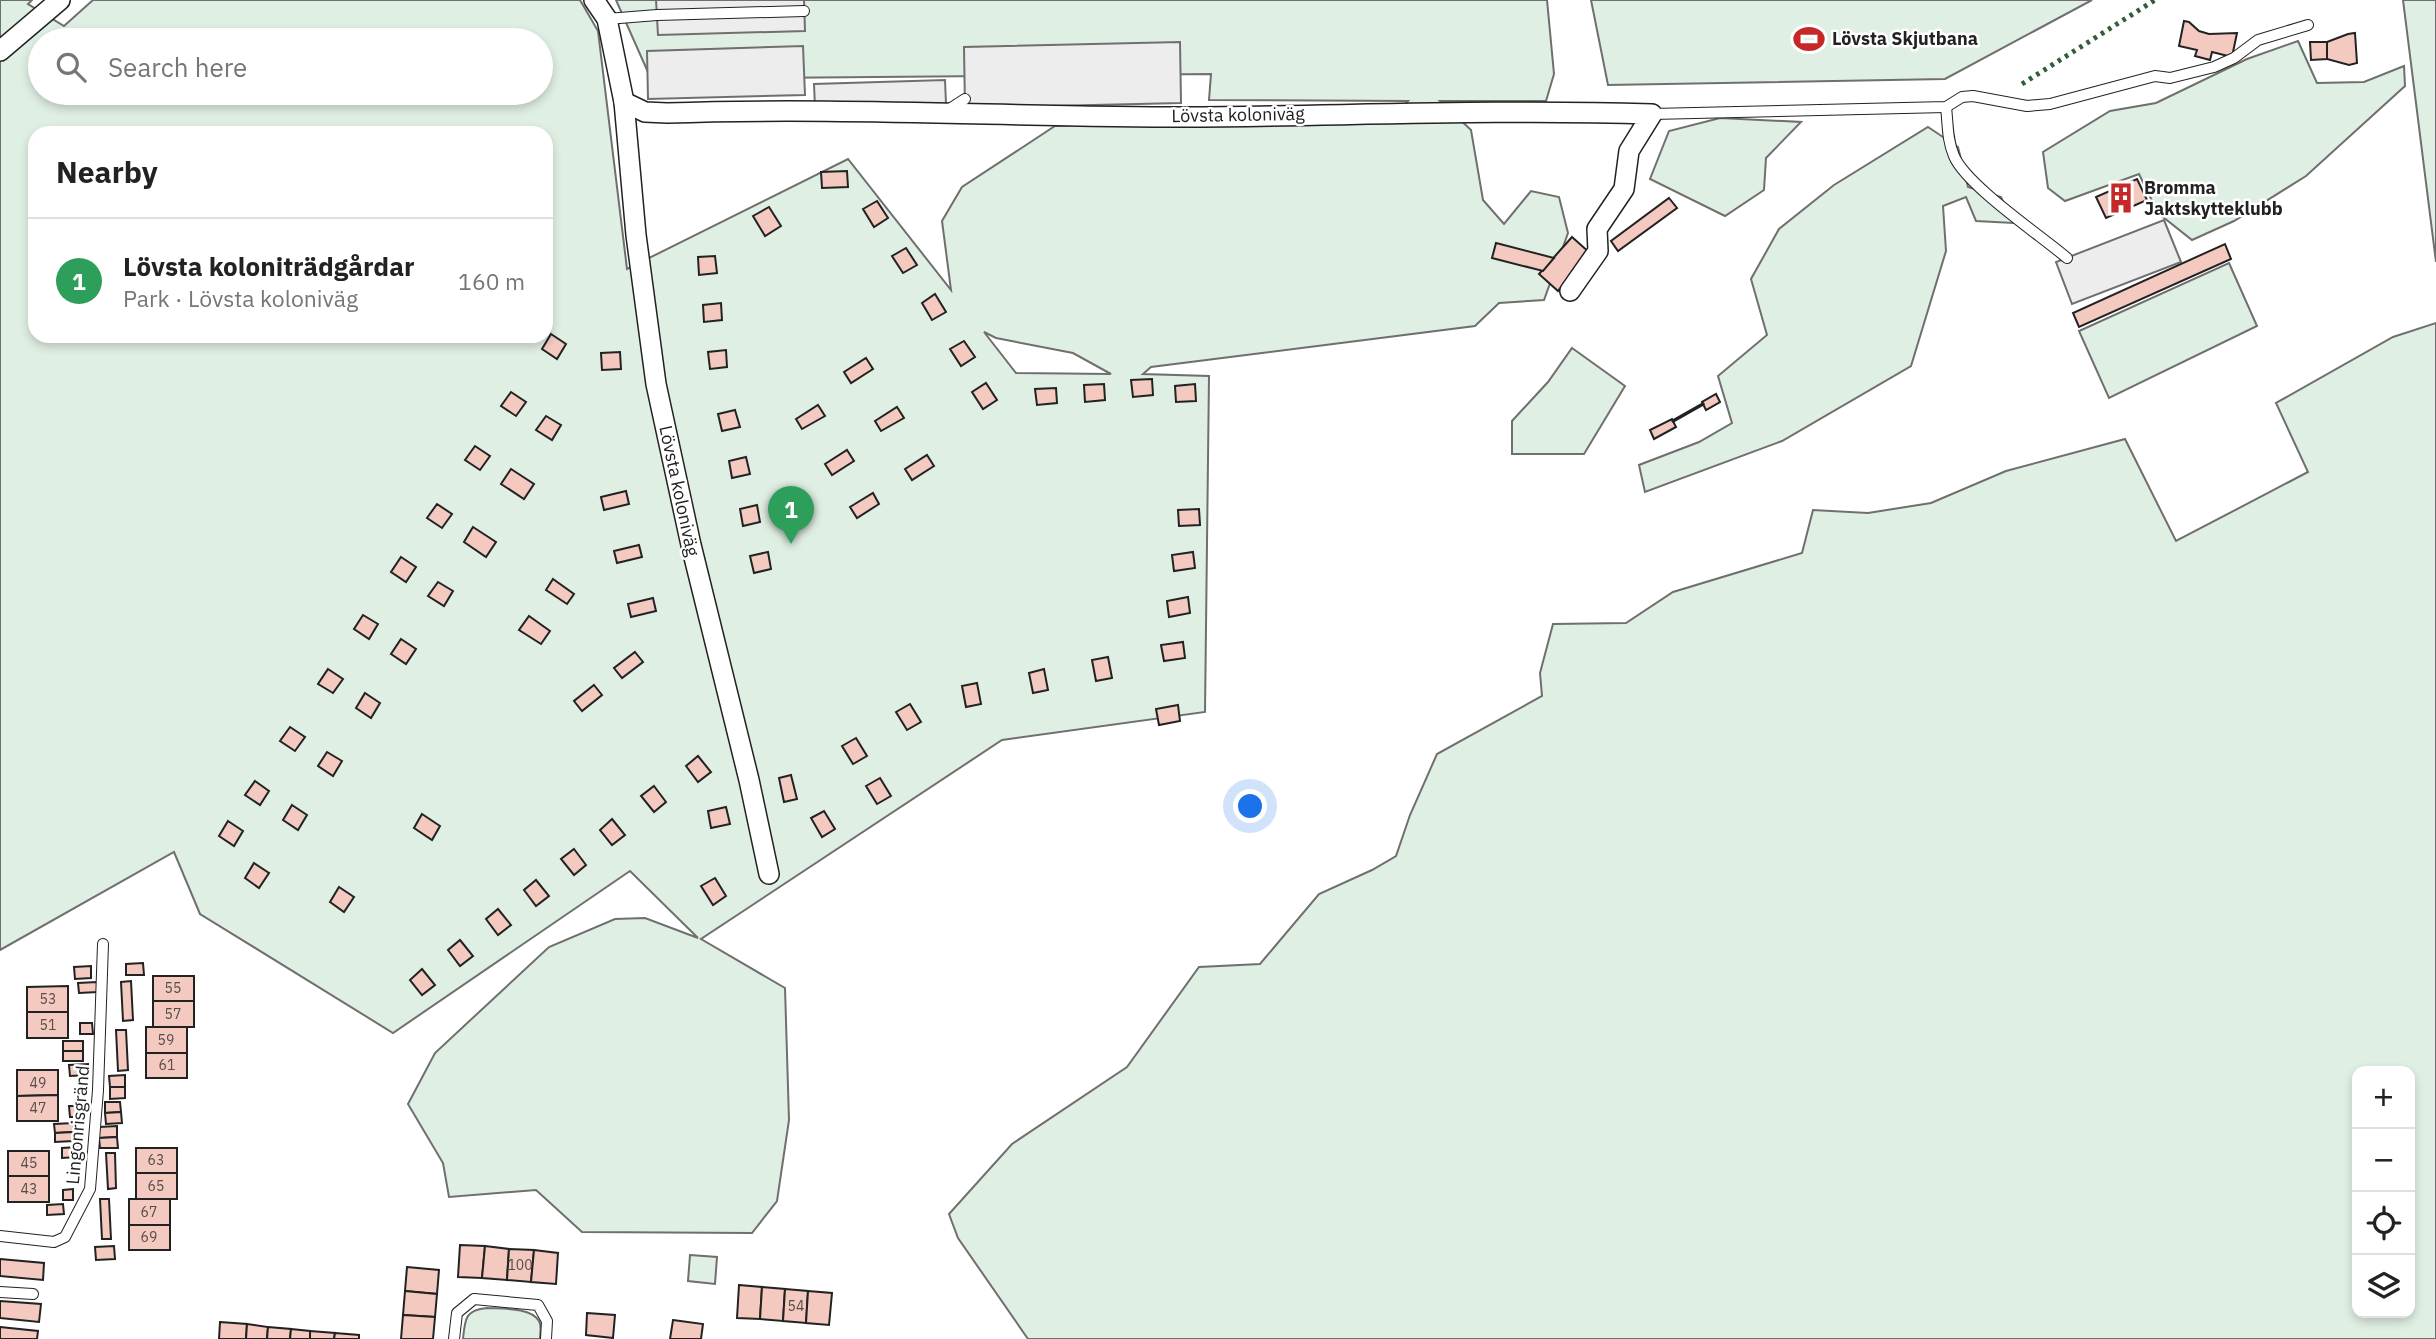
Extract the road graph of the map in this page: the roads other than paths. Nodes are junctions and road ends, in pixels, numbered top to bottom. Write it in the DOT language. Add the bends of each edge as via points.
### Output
graph roads {
  1 [pos="60,0"];
  2 [pos="594,0"];
  3 [pos="804,11"];
  4 [pos="607,19"];
  5 [pos="2308,25"];
  6 [pos="0,51"];
  7 [pos="965,99"];
  8 [pos="624,102"];
  9 [pos="1947,107"];
  10 [pos="945,112"];
  11 [pos="1652,114"];
  12 [pos="2067,258"];
  13 [pos="1570,291"];
  14 [pos="769,874"];
  15 [pos="103,944"];
  16 [pos="0,1236"];
  17 [pos="0,1292"];
  18 [pos="33,1294"];
  19 [pos="454,1339"];
  20 [pos="546,1339"];
  1 -- 6 [label="street"];
  2 -- 4 [label="street, Lövsta koloniväg"];
  3 -- 4 [label="lane"];
  4 -- 8 [label="street, Lövsta koloniväg"];
  5 -- 9 [label="lane" via="2258,40 2214,67 2170,78 2155,76 2050,104 2026,106 1973,96"];
  7 -- 10 [label="lane"];
  8 -- 10 [label="street, Lövsta koloniväg" via="645,112 726,104"];
  8 -- 14 [label="street, Lövsta koloniväg" via="656,384"];
  9 -- 11 [label="lane"];
  9 -- 12 [label="lane" via="1955,159 2000,205"];
  10 -- 11 [label="street, Lövsta koloniväg" via="1186,117 1560,111"];
  11 -- 13 [label="street" via="1629,151 1624,189 1597,229 1598,251"];
  15 -- 16 [label="lane, Lingonrisgränd" via="90,1189 65,1237 54,1242"];
  17 -- 18 [label="lane"];
  19 -- 20 [label="lane" via="457,1313 474,1299 538,1305 547,1321"];
}
